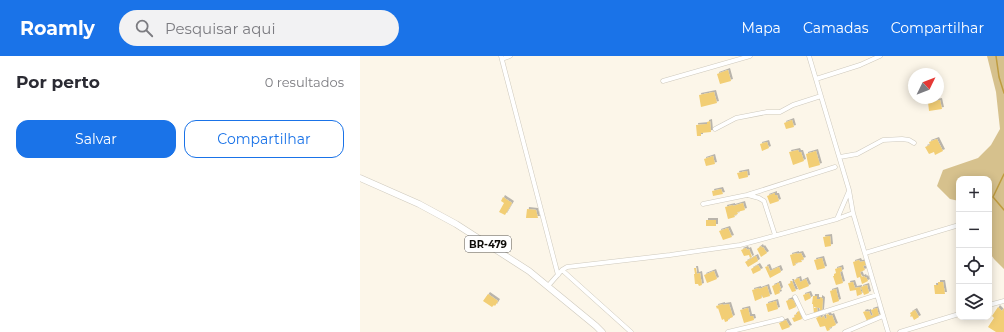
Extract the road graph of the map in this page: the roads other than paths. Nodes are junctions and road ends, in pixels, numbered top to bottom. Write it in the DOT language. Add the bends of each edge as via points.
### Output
graph roads {
  1 [pos="510,56"];
  2 [pos="750,56"];
  3 [pos="809,56"];
  4 [pos="880,56"];
  5 [pos="502,57"];
  6 [pos="816,79"];
  7 [pos="663,81"];
  8 [pos="821,96"];
  9 [pos="715,129"];
  10 [pos="914,143"];
  11 [pos="840,157"];
  12 [pos="835,167"];
  13 [pos="360,178"];
  14 [pos="849,190"];
  15 [pos="747,195"];
  16 [pos="703,204"];
  17 [pos="853,213"];
  18 [pos="837,219"];
  19 [pos="956,227"];
  20 [pos="775,235"];
  21 [pos="865,253"];
  22 [pos="562,270"];
  23 [pos="558,274"];
  24 [pos="548,286"];
  25 [pos="877,295"];
  26 [pos="795,297"];
  27 [pos="1004,301"];
  28 [pos="992,304"];
  29 [pos="956,315"];
  30 [pos="883,316"];
  31 [pos="782,319"];
  32 [pos="602,332"];
  33 [pos="631,332"];
  34 [pos="728,332"];
  35 [pos="845,332"];
  36 [pos="888,332"];
  37 [pos="900,332"];
  1 -- 5 [label="street"];
  2 -- 7 [label="street"];
  3 -- 6 [label="street"];
  4 -- 6 [label="street"];
  5 -- 23 [label="street"];
  6 -- 8 [label="street"];
  8 -- 9 [label="street" via="780,112 736,118"];
  8 -- 11 [label="street"];
  10 -- 11 [label="street" via="902,139 883,140 857,154"];
  11 -- 14 [label="street"];
  12 -- 15 [label="street"];
  13 -- 24 [label="main road, BR-479" via="419,204 456,224"];
  14 -- 17 [label="street"];
  14 -- 18 [label="street"];
  15 -- 16 [label="street"];
  15 -- 20 [label="street" via="764,201"];
  17 -- 18 [label="street"];
  17 -- 21 [label="street"];
  18 -- 20 [label="street"];
  19 -- 21 [label="street"];
  20 -- 22 [label="street" via="740,245 567,267"];
  21 -- 25 [label="street"];
  22 -- 23 [label="street"];
  22 -- 33 [label="street"];
  23 -- 24 [label="street"];
  24 -- 32 [label="main road, BR-479"];
  25 -- 26 [label="street" via="805,318"];
  25 -- 30 [label="street"];
  27 -- 28 [label="street"];
  29 -- 37 [label="street"];
  30 -- 35 [label="street"];
  30 -- 36 [label="street"];
  31 -- 34 [label="street"];
}
